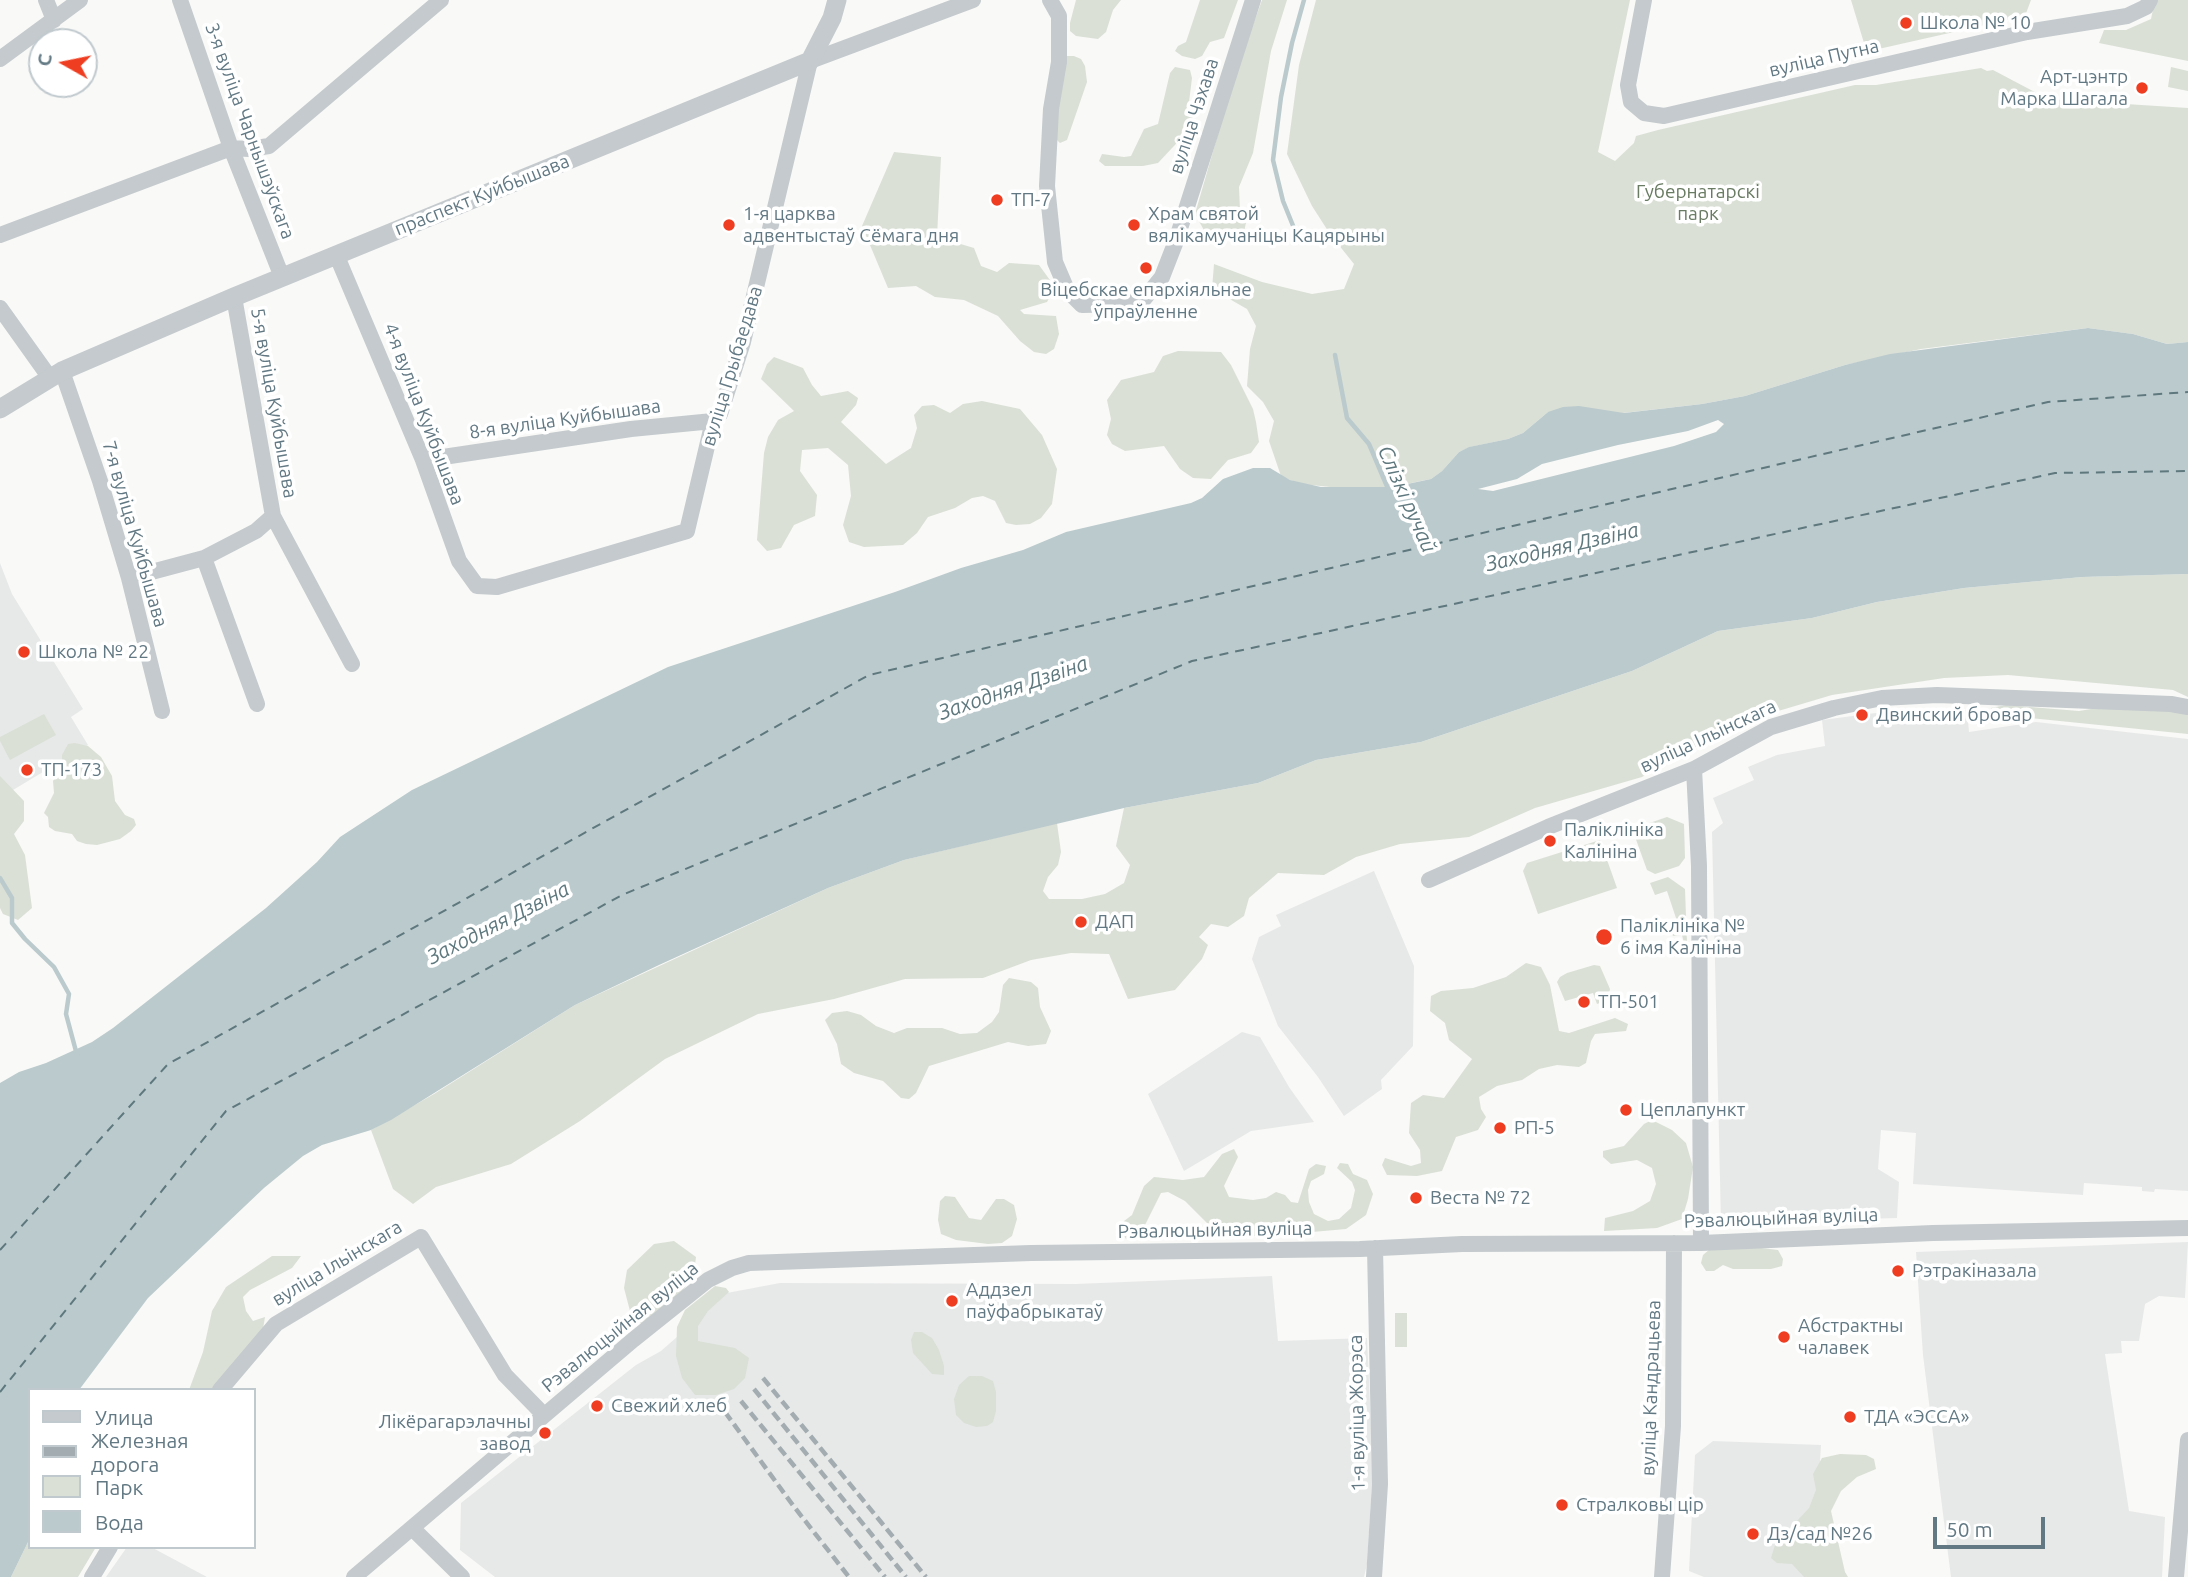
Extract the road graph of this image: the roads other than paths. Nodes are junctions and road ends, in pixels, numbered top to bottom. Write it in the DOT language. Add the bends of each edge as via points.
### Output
graph roads {
  1 [pos="47,0"];
  2 [pos="80,0"];
  3 [pos="180,0"];
  4 [pos="441,0"];
  5 [pos="837,0"];
  6 [pos="974,0"];
  7 [pos="1050,0"];
  8 [pos="1253,0"];
  9 [pos="1644,0"];
  10 [pos="2148,4"];
  11 [pos="54,20"];
  12 [pos="0,59"];
  13 [pos="810,61"];
  14 [pos="231,148"];
  15 [pos="0,234"];
  16 [pos="336,254"];
  17 [pos="282,277"];
  18 [pos="234,297"];
  19 [pos="0,308"];
  20 [pos="56,375"];
  21 [pos="0,409"];
  22 [pos="713,421"];
  23 [pos="423,460"];
  24 [pos="273,516"];
  25 [pos="204,558"];
  26 [pos="130,578"];
  27 [pos="477,586"];
  28 [pos="352,664"];
  29 [pos="257,704"];
  30 [pos="2188,707"];
  31 [pos="162,710"];
  32 [pos="1694,769"];
  33 [pos="1429,880"];
  34 [pos="2188,1228"];
  35 [pos="1702,1242"];
  36 [pos="1674,1243"];
  37 [pos="1375,1248"];
  38 [pos="222,1388"];
  39 [pos="544,1415"];
  40 [pos="2188,1440"];
  41 [pos="412,1528"];
  42 [pos="109,1549"];
  43 [pos="92,1577"];
  44 [pos="354,1577"];
  45 [pos="462,1577"];
  46 [pos="1374,1577"];
  47 [pos="1662,1577"];
  48 [pos="2176,1577"];
  1 -- 11 [label="street"];
  2 -- 11 [label="street"];
  3 -- 14 [label="street, 3-я вуліца Чарнышэўскага"];
  4 -- 14 [label="street" via="269,146"];
  5 -- 13 [label="street, вуліца Грыбаедава"];
  6 -- 13 [label="street, праспект Куйбышава"];
  7 -- 8 [label="street, вуліца Чэхава" via="1059,16 1059,62 1047,187 1055,262 1067,290 1082,305 1144,299 1162,277"];
  9 -- 10 [label="street, вуліца Путна" via="1628,85 1631,102 1644,113 1664,116 2027,32 2110,19 2138,12"];
  11 -- 12 [label="street"];
  13 -- 16 [label="street, праспект Куйбышава"];
  13 -- 22 [label="street, вуліца Грыбаедава" via="743,342 720,414"];
  14 -- 15 [label="street"];
  14 -- 17 [label="street, 3-я вуліца Чарнышэўскага"];
  16 -- 17 [label="street, праспект Куйбышава"];
  16 -- 23 [label="street, 4-я вуліца Куйбышава"];
  17 -- 18 [label="street, праспект Куйбышава"];
  18 -- 20 [label="street, праспект Куйбышава"];
  18 -- 24 [label="street, 5-я вуліца Куйбышава"];
  19 -- 20 [label="street, 7-я вуліца Куйбышава"];
  20 -- 21 [label="street, праспект Куйбышава"];
  20 -- 26 [label="street, 7-я вуліца Куйбышава" via="100,481"];
  22 -- 23 [label="street, 8-я вуліца Куйбышава"];
  22 -- 27 [label="street, вуліца Грыбаедава" via="687,531 497,587"];
  23 -- 27 [label="street, 4-я вуліца Куйбышава" via="459,561"];
  24 -- 25 [label="street" via="256,531"];
  24 -- 28 [label="street, 5-я вуліца Куйбышава"];
  25 -- 26 [label="street"];
  25 -- 29 [label="street"];
  26 -- 31 [label="street, 7-я вуліца Куйбышава"];
  30 -- 32 [label="street, вуліца Ільінскага" via="1964,696 1882,698 1770,727"];
  32 -- 33 [label="street, вуліца Ільінскага"];
  32 -- 35 [label="street"];
  34 -- 35 [label="street, Рэвалюцыйная вуліца"];
  35 -- 36 [label="street, Рэвалюцыйная вуліца"];
  36 -- 37 [label="street, Рэвалюцыйная вуліца"];
  36 -- 47 [label="street, вуліца Кандрацьева" via="1673,1426"];
  37 -- 39 [label="street, Рэвалюцыйная вуліца" via="1031,1253 749,1264 708,1280"];
  37 -- 46 [label="street, 1-я вуліца Жорэса" via="1380,1484"];
  38 -- 39 [label="street, вуліца Ільінскага" via="276,1324 421,1237 505,1374"];
  39 -- 41 [label="street, Рэвалюцыйная вуліца"];
  40 -- 48 [label="street"];
  41 -- 44 [label="street, Рэвалюцыйная вуліца"];
  41 -- 45 [label="street"];
  42 -- 43 [label="street"];
}
